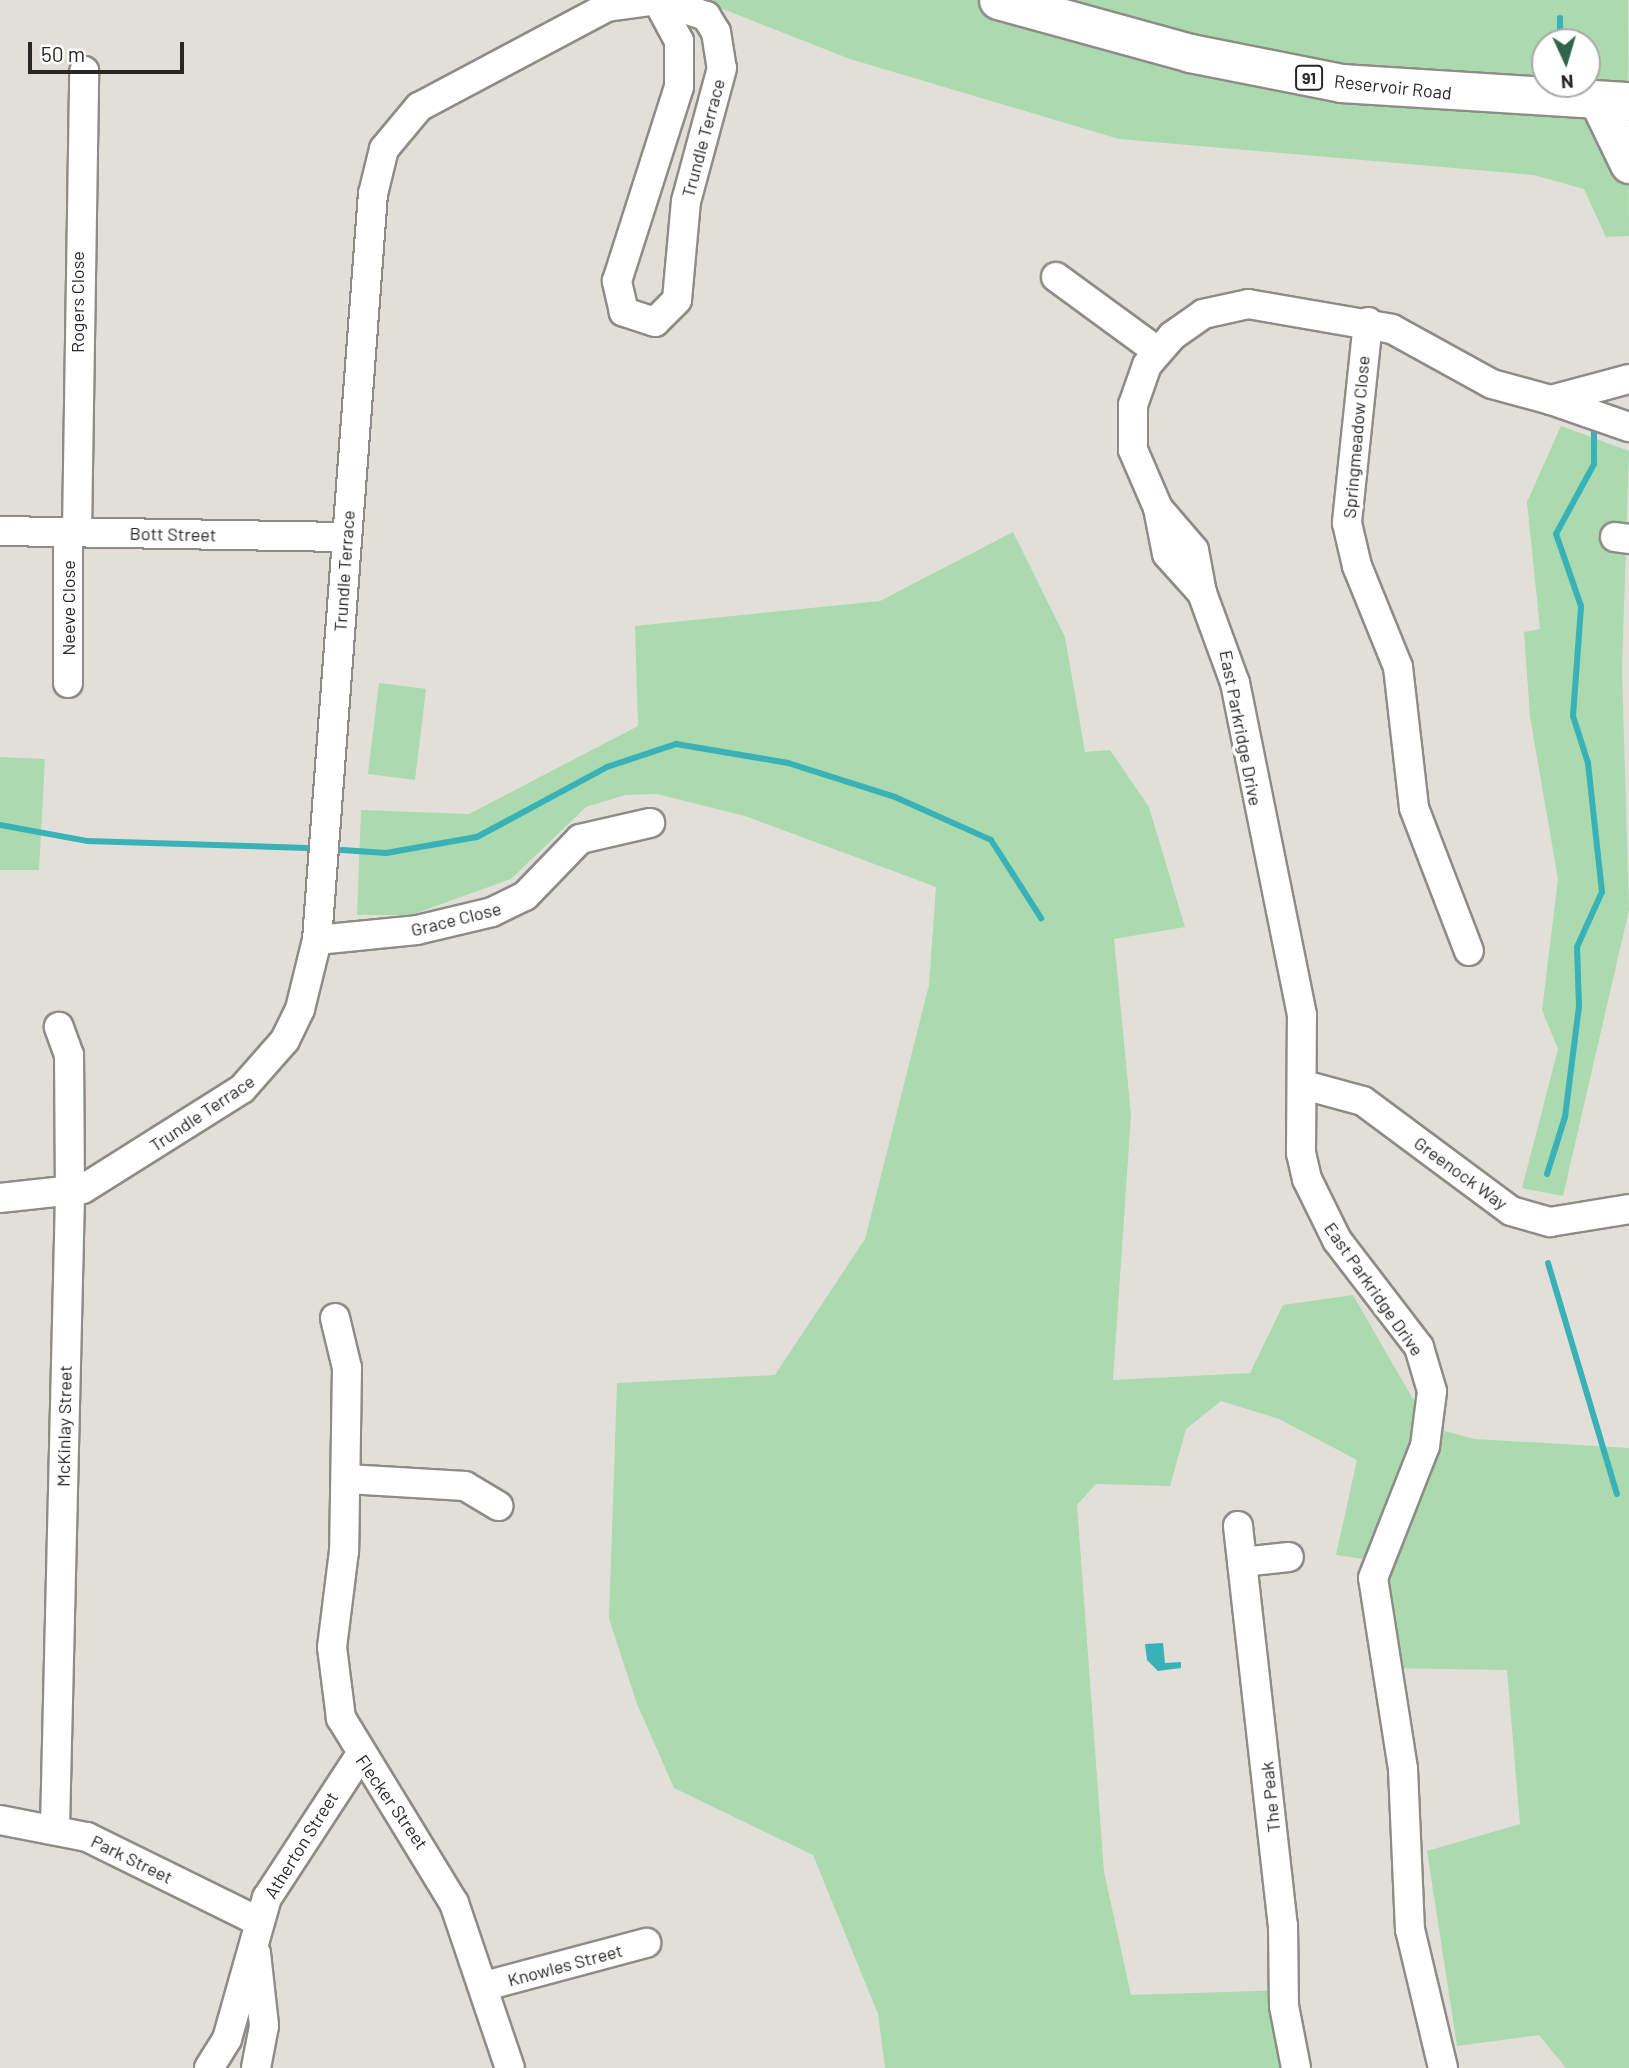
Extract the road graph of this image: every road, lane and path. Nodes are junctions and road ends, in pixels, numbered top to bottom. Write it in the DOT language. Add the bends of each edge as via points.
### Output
graph roads {
  1 [pos="657,0"];
  2 [pos="998,0"];
  3 [pos="84,71"];
  4 [pos="1614,101"];
  5 [pos="1629,164"];
  6 [pos="1056,277"];
  7 [pos="1368,322"];
  8 [pos="1157,351"];
  9 [pos="1629,381"];
  10 [pos="1551,400"];
  11 [pos="1629,425"];
  12 [pos="0,531"];
  13 [pos="73,532"];
  14 [pos="347,537"];
  15 [pos="68,683"];
  16 [pos="650,823"];
  17 [pos="317,940"];
  18 [pos="1469,951"];
  19 [pos="58,1027"];
  20 [pos="1304,1085"];
  21 [pos="69,1194"];
  22 [pos="0,1198"];
  23 [pos="1629,1209"];
  24 [pos="334,1318"];
  25 [pos="347,1479"];
  26 [pos="498,1506"];
  27 [pos="1238,1526"];
  28 [pos="1289,1557"];
  29 [pos="1242,1562"];
  30 [pos="359,1756"];
  31 [pos="0,1820"];
  32 [pos="55,1827"];
  33 [pos="256,1930"];
  34 [pos="646,1942"];
  35 [pos="485,1986"];
  36 [pos="209,2068"];
  37 [pos="256,2068"];
  38 [pos="510,2068"];
  39 [pos="1296,2068"];
  40 [pos="1443,2068"];
  1 -- 1 [label="street, Trundle Terrace" via="706,16 716,32 722,68 685,201 677,300 655,322 624,312 617,281 679,87 679,41"];
  1 -- 14 [label="street, Trundle Terrace" via="607,7 472,73 419,107 384,149 373,194"];
  2 -- 4 [label="main road, Reservoir Road / 91" via="1269,71 1392,89"];
  3 -- 13 [label="street, Rogers Close"];
  4 -- 5 [label="main road"];
  6 -- 8 [label="street"];
  7 -- 8 [label="street, East Parkridge Drive" via="1248,304 1203,314"];
  7 -- 10 [label="street, East Parkridge Drive" via="1419,340 1492,384"];
  7 -- 18 [label="street, Springmeadow Close" via="1347,523 1357,566 1398,667 1414,808"];
  8 -- 20 [label="street, East Parkridge Drive" via="1138,384 1132,428 1137,461 1158,508 1194,550 1202,593 1234,683 1302,1015"];
  9 -- 10 [label="street, East Parkridge Drive"];
  9 -- 11 [label="street" via="1622,398"];
  10 -- 11 [label="street, East Parkridge Drive"];
  12 -- 13 [label="street, Bott Street"];
  13 -- 14 [label="street, Bott Street"];
  13 -- 15 [label="street, Neeve Close"];
  14 -- 17 [label="street, Trundle Terrace"];
  16 -- 17 [label="street, Grace Close" via="580,839 525,896 492,912 417,930"];
  17 -- 21 [label="street, Trundle Terrace" via="300,1009 266,1069"];
  19 -- 21 [label="street, McKinlay Street" via="69,1055"];
  20 -- 23 [label="street, Greenock Way" via="1363,1101 1511,1210 1550,1222"];
  20 -- 40 [label="street, East Parkridge Drive" via="1301,1153 1318,1207 1419,1347 1432,1391 1425,1446 1373,1578 1403,1769 1410,1930"];
  21 -- 22 [label="street"];
  21 -- 32 [label="street, McKinlay Street"];
  24 -- 25 [label="street, Flecker Street" via="347,1368"];
  25 -- 26 [label="street" via="465,1486"];
  25 -- 30 [label="street, Flecker Street" via="333,1682"];
  27 -- 29 [label="street, The Peak"];
  28 -- 29 [label="street"];
  29 -- 39 [label="street, The Peak" via="1283,1925 1284,2006"];
  30 -- 33 [label="street, Atherton Street"];
  30 -- 35 [label="street, Flecker Street" via="438,1870"];
  31 -- 32 [label="street, Park Street"];
  32 -- 33 [label="street, Park Street"];
  33 -- 36 [label="street, Atherton Street" via="227,2039"];
  33 -- 37 [label="street" via="264,2026"];
  34 -- 35 [label="street, Knowles Street"];
  35 -- 38 [label="street, Flecker Street"];
}
